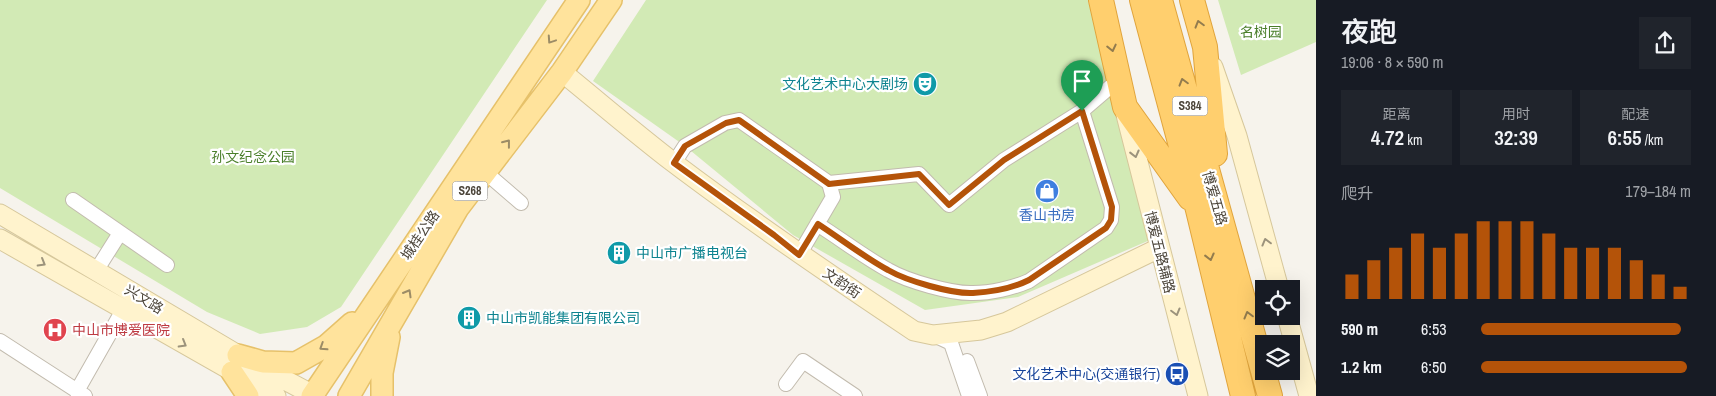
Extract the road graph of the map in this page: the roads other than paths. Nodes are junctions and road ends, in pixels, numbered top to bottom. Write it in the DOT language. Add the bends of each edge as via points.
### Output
graph roads {
  1 [pos="579,0"];
  2 [pos="611,0"];
  3 [pos="1101,0"];
  4 [pos="1142,0"];
  5 [pos="1160,0"];
  6 [pos="1192,0"];
  7 [pos="1205,47"];
  8 [pos="562,72"];
  9 [pos="1119,82"];
  10 [pos="1124,107"];
  11 [pos="1082,111"];
  12 [pos="674,163"];
  13 [pos="485,172"];
  14 [pos="829,184"];
  15 [pos="73,200"];
  16 [pos="521,203"];
  17 [pos="1209,211"];
  18 [pos="0,214"];
  19 [pos="818,224"];
  20 [pos="120,233"];
  21 [pos="0,239"];
  22 [pos="1159,248"];
  23 [pos="799,255"];
  24 [pos="167,265"];
  25 [pos="96,271"];
  26 [pos="1277,280"];
  27 [pos="373,304"];
  28 [pos="123,310"];
  29 [pos="393,320"];
  30 [pos="1289,325"];
  31 [pos="967,331"];
  32 [pos="933,335"];
  33 [pos="0,341"];
  34 [pos="235,363"];
  35 [pos="786,384"];
  36 [pos="80,394"];
  37 [pos="248,396"];
  38 [pos="276,396"];
  39 [pos="314,396"];
  40 [pos="349,396"];
  41 [pos="382,396"];
  42 [pos="855,396"];
  43 [pos="970,396"];
  44 [pos="980,396"];
  45 [pos="1198,396"];
  46 [pos="1243,396"];
  47 [pos="1270,396"];
  48 [pos="1309,396"];
  1 -- 27 [label="main road, 城桂公路 / S268, one-way"];
  2 -- 8 [label="main road, 城桂公路 / S268"];
  3 -- 9 [label="highway, one-way"];
  4 -- 17 [label="highway, 博爱五路 / S384"];
  17 -- 5 [label="highway, 博爱五路 / S384, one-way"];
  7 -- 6 [label="highway, one-way"];
  7 -- 17 [label="highway"];
  26 -- 7 [label="street, one-way" via="1237,136"];
  8 -- 12 [label="street, 文韵街"];
  13 -- 8 [label="main road, 城桂公路 / S268, one-way"];
  9 -- 10 [label="highway"];
  9 -- 11 [label="street"];
  10 -- 17 [label="highway"];
  10 -- 22 [label="street, 博爱五路辅路, one-way"];
  11 -- 14 [label="street" via="1004,160 949,205 919,174"];
  11 -- 19 [label="street" via="1112,207 1111,220 1106,228 1088,241 1019,285 972,293 902,277"];
  12 -- 14 [label="street" via="685,146 726,123 739,120"];
  12 -- 23 [label="street, 文韵街"];
  13 -- 16 [label="street"];
  29 -- 13 [label="main road, 城桂公路 / S268, one-way" via="458,208"];
  14 -- 19 [label="street" via="833,197"];
  15 -- 20 [label="street"];
  17 -- 46 [label="highway, 博爱五路 / S384, one-way"];
  47 -- 17 [label="highway, 博爱五路 / S384, one-way"];
  18 -- 25 [label="street, 兴文路"];
  19 -- 23 [label="street"];
  20 -- 24 [label="street"];
  20 -- 25 [label="street"];
  21 -- 28 [label="street, 兴文路, one-way"];
  22 -- 31 [label="street, 文韵街" via="1007,322"];
  22 -- 45 [label="street, 博爱五路辅路, one-way"];
  23 -- 32 [label="street, 文韵街" via="914,332"];
  25 -- 34 [label="street, 兴文路"];
  27 -- 34 [label="main road, one-way" via="326,346 296,363"];
  27 -- 39 [label="main road, 城桂公路 / S268"];
  28 -- 34 [label="street, 兴文路, one-way"];
  28 -- 36 [label="street"];
  29 -- 40 [label="main road, 城桂公路 / S268"];
  29 -- 41 [label="main road" via="382,373"];
  30 -- 48 [label="street"];
  31 -- 32 [label="street, 文韵街"];
  31 -- 44 [label="street" via="960,342"];
  32 -- 43 [label="street" via="951,343"];
  33 -- 36 [label="street"];
  34 -- 37 [label="main road"];
  34 -- 38 [label="street, 兴文路"];
  34 -- 39 [label="street, 兴文路"];
  35 -- 42 [label="street" via="803,361"];
}
